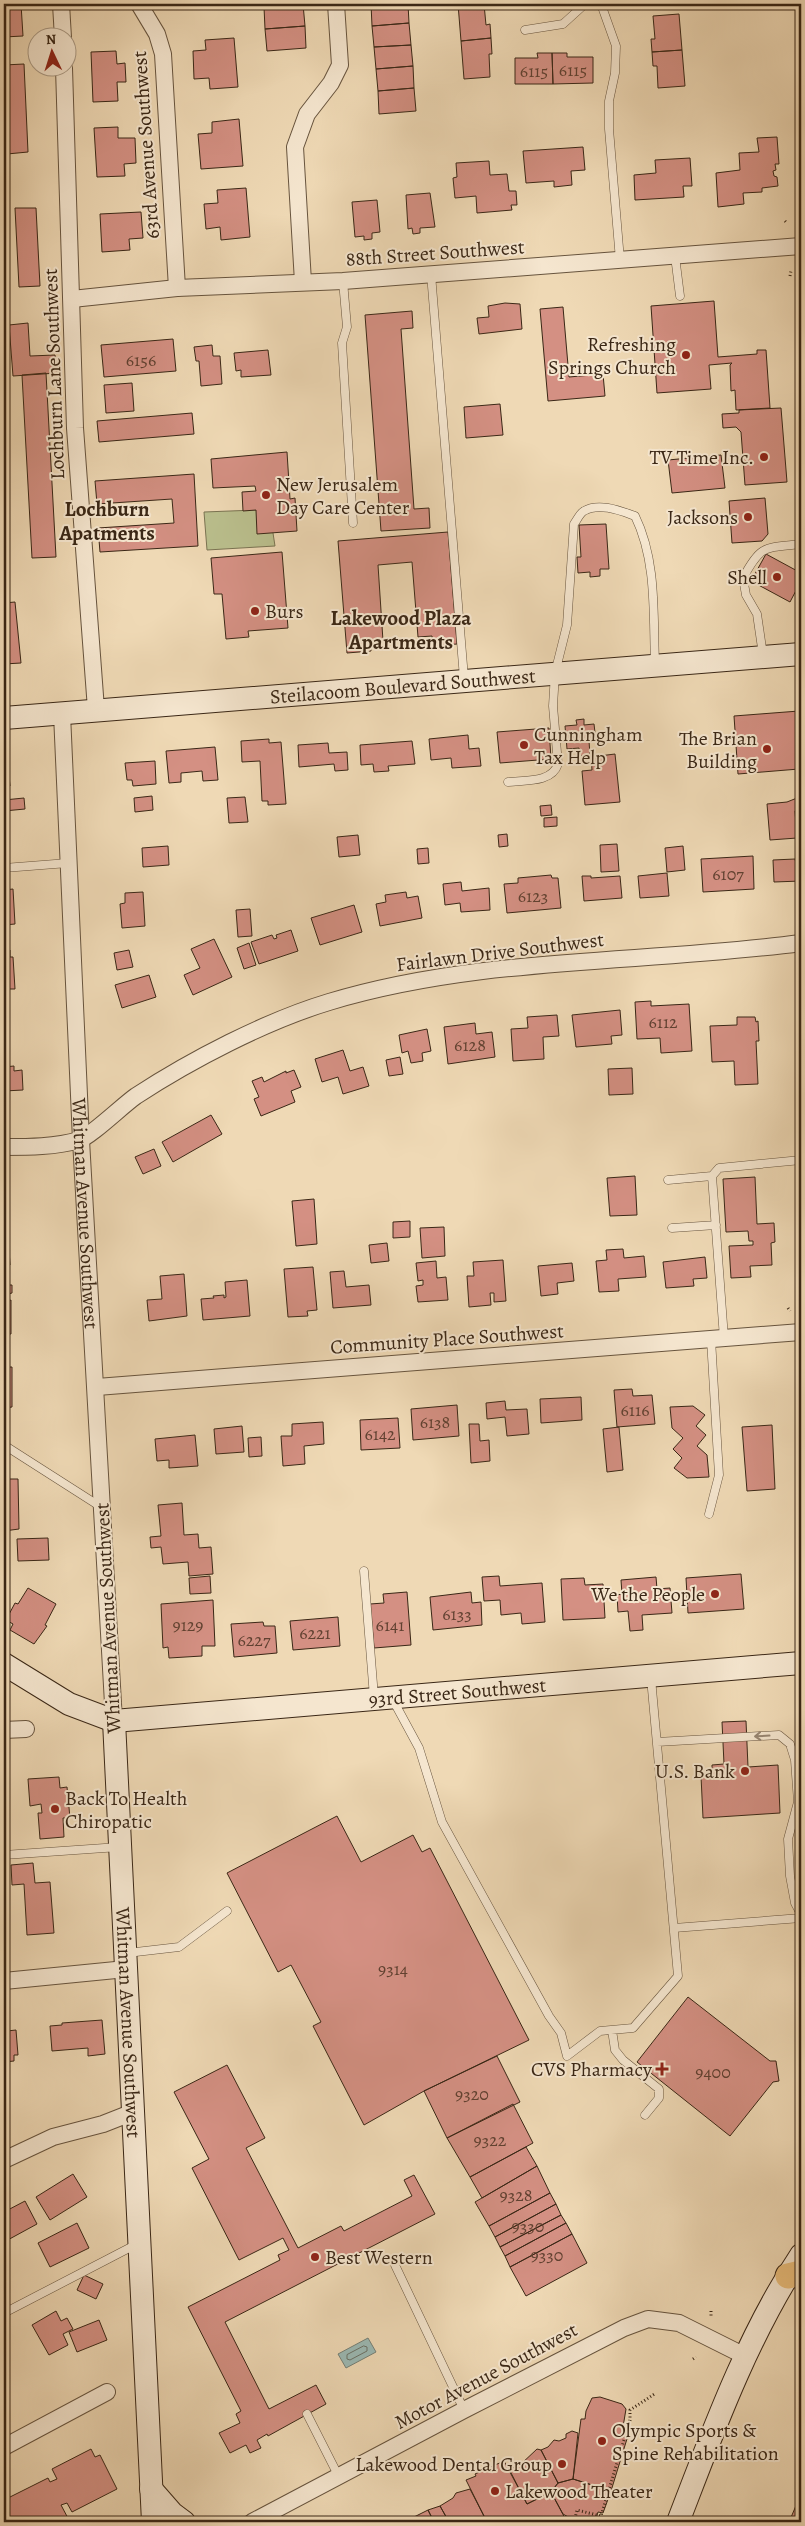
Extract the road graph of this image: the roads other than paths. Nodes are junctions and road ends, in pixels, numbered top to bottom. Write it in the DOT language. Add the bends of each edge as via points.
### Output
graph roads {
  1 [pos="61,4"];
  2 [pos="139,4"];
  3 [pos="336,4"];
  4 [pos="585,4"];
  5 [pos="601,4"];
  6 [pos="62,28"];
  7 [pos="525,30"];
  8 [pos="64,78"];
  9 [pos="801,246"];
  10 [pos="675,256"];
  11 [pos="620,260"];
  12 [pos="431,274"];
  13 [pos="344,281"];
  14 [pos="303,282"];
  15 [pos="177,288"];
  16 [pos="680,296"];
  17 [pos="72,299"];
  18 [pos="353,523"];
  19 [pos="801,544"];
  20 [pos="801,654"];
  21 [pos="763,657"];
  22 [pos="655,665"];
  23 [pos="555,673"];
  24 [pos="464,680"];
  25 [pos="96,709"];
  26 [pos="62,714"];
  27 [pos="4,718"];
  28 [pos="508,782"];
  29 [pos="68,863"];
  30 [pos="4,868"];
  31 [pos="801,943"];
  32 [pos="81,1140"];
  33 [pos="4,1147"];
  34 [pos="801,1160"];
  35 [pos="712,1176"];
  36 [pos="668,1180"];
  37 [pos="716,1225"];
  38 [pos="672,1228"];
  39 [pos="801,1332"];
  40 [pos="718,1339"];
  41 [pos="96,1387"];
  42 [pos="4,1445"];
  43 [pos="103,1508"];
  44 [pos="709,1514"];
  45 [pos="364,1571"];
  46 [pos="801,1663"];
  47 [pos="4,1664"];
  48 [pos="651,1675"];
  49 [pos="383,1698"];
  50 [pos="114,1721"];
  51 [pos="26,1729"];
  52 [pos="4,1730"];
  53 [pos="657,1742"];
  54 [pos="120,1847"];
  55 [pos="4,1855"];
  56 [pos="227,1911"];
  57 [pos="801,1914"];
  58 [pos="801,1918"];
  59 [pos="674,1928"];
  60 [pos="125,1961"];
  61 [pos="4,1981"];
  62 [pos="612,2030"];
  63 [pos="131,2113"];
  64 [pos="645,2115"];
  65 [pos="4,2160"];
  66 [pos="139,2243"];
  67 [pos="801,2255"];
  68 [pos="395,2265"];
  69 [pos="794,2274"];
  70 [pos="4,2313"];
  71 [pos="745,2356"];
  72 [pos="107,2392"];
  73 [pos="464,2410"];
  74 [pos="307,2414"];
  75 [pos="4,2447"];
  76 [pos="339,2477"];
  77 [pos="151,2489"];
  78 [pos="153,2522"];
  79 [pos="184,2522"];
  80 [pos="252,2522"];
  81 [pos="678,2522"];
  1 -- 6 [label="street"];
  2 -- 15 [label="street, 63rd Avenue Southwest" via="158,34 163,54"];
  3 -- 14 [label="street" via="340,65 331,83 307,114 295,147"];
  4 -- 7 [label="lane" via="563,24"];
  5 -- 11 [label="lane" via="616,46 609,129"];
  8 -- 17 [label="street, Lochburn Lane Southwest"];
  9 -- 10 [label="street, 88th Street Southwest"];
  10 -- 11 [label="street, 88th Street Southwest"];
  10 -- 16 [label="lane"];
  11 -- 12 [label="street, 88th Street Southwest"];
  12 -- 13 [label="street, 88th Street Southwest"];
  12 -- 24 [label="lane"];
  13 -- 14 [label="street, 88th Street Southwest"];
  13 -- 18 [label="lane" via="347,327 342,343"];
  14 -- 15 [label="street, 88th Street Southwest"];
  15 -- 17 [label="street, 88th Street Southwest"];
  17 -- 25 [label="street, Lochburn Lane Southwest" via="75,428"];
  19 -- 21 [label="lane" via="767,548 758,553 743,578 746,595 757,614"];
  20 -- 21 [label="street, Steilacoom Boulevard Southwest"];
  21 -- 22 [label="street, Steilacoom Boulevard Southwest"];
  22 -- 23 [label="street, Steilacoom Boulevard Southwest"];
  22 -- 23 [label="lane" via="650,562 644,534 635,516 598,507 584,511 574,524 567,625"];
  23 -- 24 [label="street, Steilacoom Boulevard Southwest"];
  23 -- 28 [label="lane" via="556,772 546,778"];
  24 -- 25 [label="street, Steilacoom Boulevard Southwest"];
  25 -- 26 [label="street, Steilacoom Boulevard Southwest"];
  26 -- 27 [label="street, Steilacoom Boulevard Southwest"];
  26 -- 29 [label="street, Whitman Avenue Southwest"];
  29 -- 30 [label="lane"];
  29 -- 32 [label="street, Whitman Avenue Southwest"];
  31 -- 32 [label="street, Fairlawn Drive Southwest" via="462,974 389,986 328,1002 204,1057 135,1096"];
  32 -- 33 [label="street" via="34,1147"];
  32 -- 41 [label="street, Whitman Avenue Southwest"];
  34 -- 35 [label="lane" via="734,1165 719,1168"];
  35 -- 36 [label="lane"];
  35 -- 37 [label="lane"];
  37 -- 38 [label="lane"];
  37 -- 40 [label="lane"];
  39 -- 40 [label="street, Community Place Southwest"];
  40 -- 41 [label="street, Community Place Southwest"];
  40 -- 44 [label="lane" via="719,1475"];
  41 -- 43 [label="street, Whitman Avenue Southwest"];
  42 -- 43 [label="lane"];
  43 -- 50 [label="street, Whitman Avenue Southwest"];
  45 -- 49 [label="lane"];
  46 -- 48 [label="street, 93rd Street Southwest"];
  47 -- 50 [label="street" via="69,1704"];
  48 -- 49 [label="street, 93rd Street Southwest"];
  48 -- 53 [label="lane"];
  49 -- 50 [label="street, 93rd Street Southwest"];
  49 -- 62 [label="lane" via="418,1748 442,1822 561,2033 567,2056 600,2031"];
  50 -- 54 [label="street, Whitman Avenue Southwest"];
  51 -- 52 [label="street"];
  57 -- 53 [label="lane, one-way" via="795,1903 790,1876 788,1839 798,1802 795,1760 790,1744 779,1735"];
  53 -- 59 [label="lane"];
  54 -- 55 [label="lane"];
  54 -- 60 [label="street, Whitman Avenue Southwest"];
  56 -- 60 [label="lane" via="179,1948"];
  58 -- 59 [label="lane"];
  59 -- 62 [label="lane" via="678,1976 633,2028"];
  60 -- 61 [label="street"];
  60 -- 63 [label="street, Whitman Avenue Southwest"];
  62 -- 64 [label="lane" via="615,2050 659,2089 659,2098"];
  63 -- 65 [label="street" via="53,2137"];
  63 -- 66 [label="street, Whitman Avenue Southwest"];
  66 -- 70 [label="lane"];
  66 -- 77 [label="street, Whitman Avenue Southwest"];
  67 -- 69 [label="street"];
  68 -- 73 [label="lane"];
  69 -- 71 [label="street"];
  71 -- 73 [label="street, Motor Avenue Southwest" via="678,2324 648,2319 624,2328"];
  71 -- 81 [label="street"];
  72 -- 75 [label="street"];
  73 -- 76 [label="street, Motor Avenue Southwest"];
  74 -- 76 [label="lane"];
  76 -- 80 [label="street, Motor Avenue Southwest"];
  77 -- 78 [label="street, Whitman Avenue Southwest"];
  77 -- 79 [label="street"];
}
